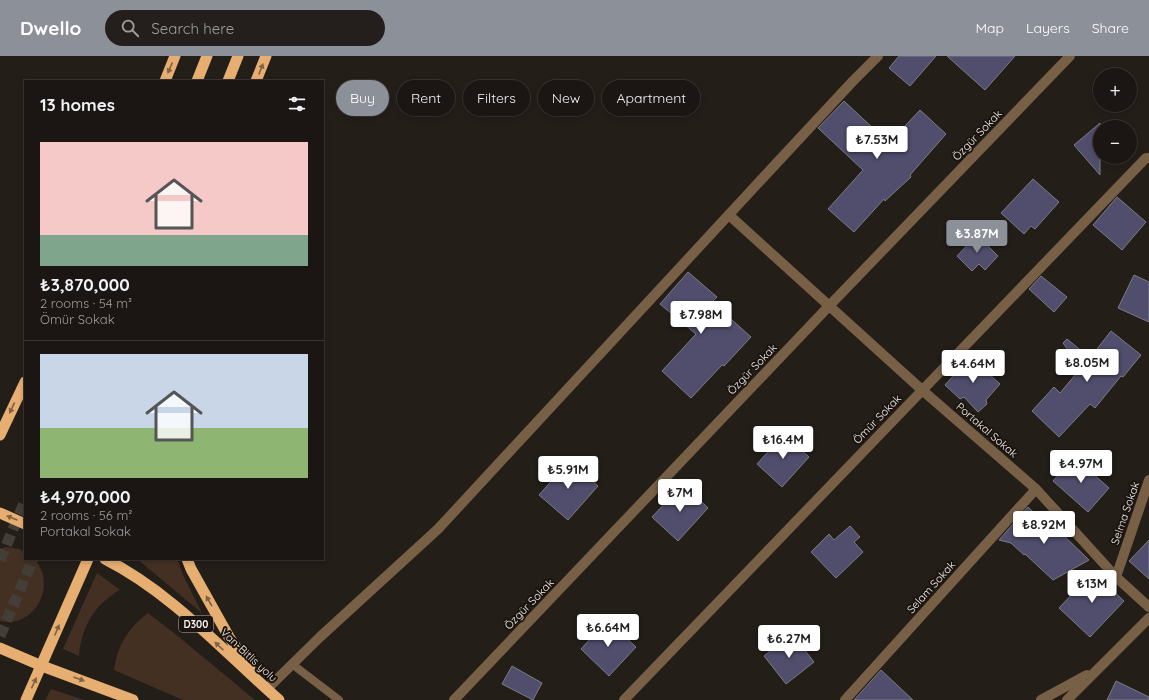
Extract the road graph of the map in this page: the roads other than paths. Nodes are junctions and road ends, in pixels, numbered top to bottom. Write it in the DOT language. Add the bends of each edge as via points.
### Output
graph roads {
  1 [pos="175,56"];
  2 [pos="207,56"];
  3 [pos="238,56"];
  4 [pos="266,56"];
  5 [pos="878,56"];
  6 [pos="1070,56"];
  7 [pos="165,80"];
  8 [pos="197,80"];
  9 [pos="228,80"];
  10 [pos="256,80"];
  11 [pos="1149,158"];
  12 [pos="729,215"];
  13 [pos="829,306"];
  14 [pos="24,384"];
  15 [pos="922,390"];
  16 [pos="0,435"];
  17 [pos="1149,480"];
  18 [pos="1036,489"];
  19 [pos="0,513"];
  20 [pos="24,524"];
  21 [pos="88,560"];
  22 [pos="107,560"];
  23 [pos="187,560"];
  24 [pos="1116,576"];
  25 [pos="1149,607"];
  26 [pos="1149,618"];
  27 [pos="0,648"];
  28 [pos="292,664"];
  29 [pos="42,666"];
  30 [pos="1097,670"];
  31 [pos="263,685"];
  32 [pos="26,700"];
  33 [pos="133,700"];
  34 [pos="279,700"];
  35 [pos="339,700"];
  36 [pos="454,700"];
  37 [pos="624,700"];
  38 [pos="844,700"];
  39 [pos="1041,700"];
  40 [pos="1067,700"];
  1 -- 7 [label="highway, one-way"];
  2 -- 8 [label="highway"];
  3 -- 9 [label="highway"];
  10 -- 4 [label="highway, one-way"];
  5 -- 12 [label="street"];
  6 -- 13 [label="street, Özgür Sokak"];
  11 -- 15 [label="street, Ömür Sokak" via="1140,164"];
  12 -- 13 [label="street, Portakal Sokak"];
  12 -- 28 [label="street" via="438,529"];
  13 -- 15 [label="street, Portakal Sokak"];
  13 -- 36 [label="street, Özgür Sokak"];
  14 -- 16 [label="highway, one-way"];
  15 -- 18 [label="street, Portakal Sokak"];
  15 -- 37 [label="street, Ömür Sokak"];
  17 -- 24 [label="street, Selma Sokak"];
  18 -- 24 [label="street, Portakal Sokak"];
  18 -- 38 [label="street, Selam Sokak"];
  20 -- 19 [label="highway, one-way"];
  29 -- 21 [label="highway, one-way"];
  31 -- 22 [label="highway, Van-Bitlis yolu / D300, one-way" via="170,602 137,576"];
  31 -- 23 [label="highway, one-way" via="229,637"];
  24 -- 25 [label="street, Portakal Sokak"];
  26 -- 30 [label="street"];
  27 -- 29 [label="highway"];
  28 -- 31 [label="street"];
  28 -- 35 [label="lane"];
  32 -- 29 [label="highway, one-way"];
  29 -- 33 [label="highway, one-way"];
  30 -- 39 [label="street"];
  30 -- 40 [label="street"];
  31 -- 34 [label="highway, Van-Bitlis yolu / D300"];
}
